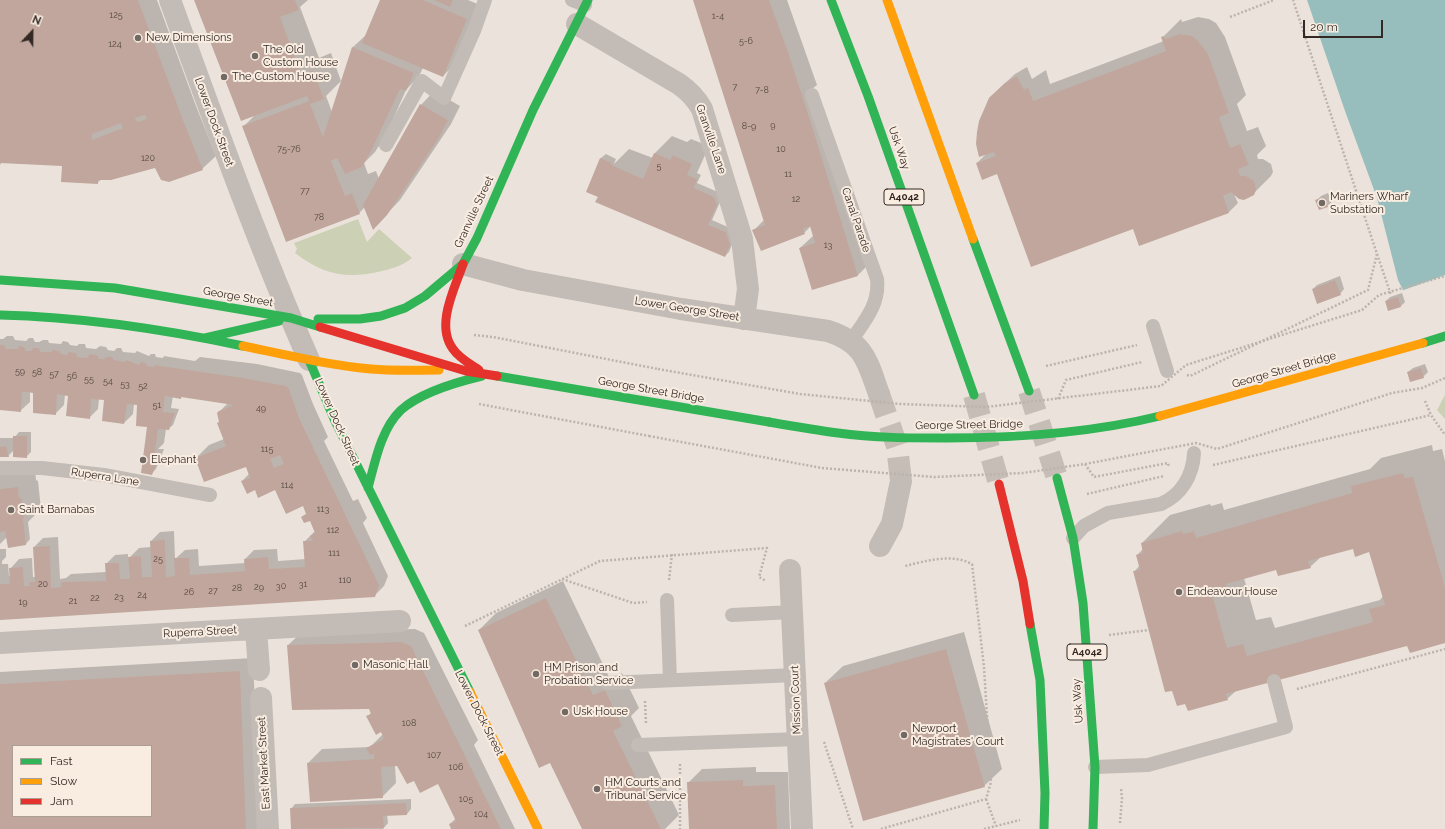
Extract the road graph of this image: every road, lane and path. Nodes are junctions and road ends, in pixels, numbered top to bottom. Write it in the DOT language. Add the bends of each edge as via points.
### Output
graph roads {
  1 [pos="170,0"];
  2 [pos="485,0"];
  3 [pos="831,0"];
  4 [pos="887,0"];
  5 [pos="1274,0"];
  6 [pos="1293,0"];
  7 [pos="581,7"];
  8 [pos="1230,17"];
  9 [pos="812,95"];
  10 [pos="386,145"];
  11 [pos="1377,254"];
  12 [pos="463,264"];
  13 [pos="1445,276"];
  14 [pos="0,280"];
  15 [pos="1391,295"];
  16 [pos="0,315"];
  17 [pos="291,318"];
  18 [pos="744,319"];
  19 [pos="1153,326"];
  20 [pos="445,331"];
  21 [pos="1445,336"];
  22 [pos="205,338"];
  23 [pos="851,341"];
  24 [pos="1153,359"];
  25 [pos="310,360"];
  26 [pos="1042,367"];
  27 [pos="1166,370"];
  28 [pos="466,371"];
  29 [pos="487,375"];
  30 [pos="1029,391"];
  31 [pos="879,394"];
  32 [pos="974,395"];
  33 [pos="1058,399"];
  34 [pos="1426,401"];
  35 [pos="473,403"];
  36 [pos="1431,415"];
  37 [pos="1445,435"];
  38 [pos="649,436"];
  39 [pos="1194,453"];
  40 [pos="1168,463"];
  41 [pos="1085,464"];
  42 [pos="0,468"];
  43 [pos="1192,470"];
  44 [pos="1057,478"];
  45 [pos="901,481"];
  46 [pos="999,484"];
  47 [pos="368,488"];
  48 [pos="1084,494"];
  49 [pos="210,495"];
  50 [pos="1073,538"];
  51 [pos="880,546"];
  52 [pos="672,554"];
  53 [pos="905,566"];
  54 [pos="790,570"];
  55 [pos="562,579"];
  56 [pos="667,600"];
  57 [pos="792,604"];
  58 [pos="732,615"];
  59 [pos="400,621"];
  60 [pos="256,629"];
  61 [pos="1149,630"];
  62 [pos="1106,635"];
  63 [pos="442,638"];
  64 [pos="0,643"];
  65 [pos="1445,649"];
  66 [pos="259,670"];
  67 [pos="796,675"];
  68 [pos="670,680"];
  69 [pos="644,682"];
  70 [pos="607,683"];
  71 [pos="1275,688"];
  72 [pos="261,698"];
  73 [pos="823,738"];
  74 [pos="798,739"];
  75 [pos="679,743"];
  76 [pos="642,745"];
  77 [pos="1095,767"];
  78 [pos="986,799"];
  79 [pos="1020,820"];
  80 [pos="996,826"];
  81 [pos="268,829"];
  82 [pos="538,829"];
  83 [pos="680,829"];
  84 [pos="802,829"];
  85 [pos="853,829"];
  86 [pos="881,829"];
  87 [pos="984,829"];
  88 [pos="1044,829"];
  89 [pos="1093,829"];
  1 -- 17 [label="street, Lower Dock Street" via="238,187"];
  2 -- 10 [label="lane" via="444,98 422,81"];
  3 -- 32 [label="main road, Usk Way / A4042" via="868,96"];
  4 -- 30 [label="main road"];
  5 -- 8 [label="path"];
  6 -- 11 [label="path"];
  7 -- 12 [label="main road, Granville Street"];
  7 -- 18 [label="street, Granville Lane" via="688,91 702,108 742,239 748,288"];
  9 -- 23 [label="lane, Canal Parade" via="877,279 875,304"];
  11 -- 15 [label="path"];
  11 -- 27 [label="path" via="1368,290 1190,376"];
  12 -- 17 [label="main road, Granville Street" via="416,303 382,316 360,319"];
  12 -- 18 [label="street, Lower George Street" via="523,280"];
  12 -- 20 [label="main road" via="446,318"];
  13 -- 33 [label="path, bridge" via="1379,296 1362,310 1186,365 1161,386"];
  14 -- 17 [label="main road, George Street" via="115,288"];
  16 -- 22 [label="main road, George Street" via="106,322"];
  17 -- 22 [label="main road"];
  17 -- 25 [label="street, Lower Dock Street"];
  17 -- 28 [label="main road, George Street"];
  18 -- 23 [label="street, Lower George Street" via="828,331"];
  19 -- 27 [label="lane"];
  20 -- 29 [label="main road" via="451,347 457,354"];
  20 -- 33 [label="path, bridge" via="494,337 800,394 900,404 986,407"];
  21 -- 29 [label="main road, George Street Bridge, bridge" via="1127,424 1069,432 982,438 906,438 839,432"];
  22 -- 25 [label="main road, George Street"];
  23 -- 31 [label="street, Lower George Street" via="866,359"];
  24 -- 26 [label="path" via="1140,344"];
  24 -- 27 [label="path"];
  24 -- 33 [label="path" via="1066,380"];
  25 -- 28 [label="main road, George Street" via="372,369"];
  25 -- 47 [label="main road, Lower Dock Street" via="335,421"];
  28 -- 29 [label="main road, George Street"];
  29 -- 47 [label="main road" via="455,382 422,397 400,411 386,432"];
  34 -- 36 [label="path"];
  35 -- 38 [label="path"];
  36 -- 37 [label="path"];
  36 -- 43 [label="path"];
  39 -- 43 [label="lane"];
  40 -- 41 [label="path" via="1094,477"];
  42 -- 49 [label="lane, Ruperra Lane" via="42,468 104,475"];
  43 -- 48 [label="path"];
  43 -- 50 [label="lane" via="1182,488 1169,500 1160,504 1108,513 1084,526"];
  44 -- 50 [label="main road, Usk Way / A4042"];
  45 -- 51 [label="street" via="892,524"];
  46 -- 88 [label="main road" via="1023,581 1040,680"];
  47 -- 63 [label="main road, Lower Dock Street"];
  50 -- 77 [label="main road, Usk Way / A4042" via="1083,603"];
  52 -- 55 [label="path" via="600,561"];
  52 -- 56 [label="path"];
  52 -- 57 [label="path" via="767,548 759,576"];
  53 -- 78 [label="path" via="947,558 964,560 972,564 984,667 991,782"];
  54 -- 57 [label="street, Mission Court"];
  55 -- 56 [label="path" via="633,603"];
  55 -- 63 [label="path"];
  56 -- 68 [label="lane"];
  57 -- 58 [label="lane"];
  57 -- 67 [label="street, Mission Court"];
  59 -- 60 [label="street, Ruperra Street"];
  60 -- 64 [label="street, Ruperra Street"];
  60 -- 66 [label="street"];
  61 -- 62 [label="path"];
  63 -- 82 [label="main road, Lower Dock Street"];
  65 -- 71 [label="path"];
  67 -- 68 [label="lane"];
  67 -- 74 [label="street, Mission Court"];
  68 -- 69 [label="lane"];
  69 -- 70 [label="lane"];
  69 -- 76 [label="path"];
  71 -- 77 [label="lane" via="1286,727 1148,765"];
  72 -- 81 [label="street, East Market Street"];
  73 -- 85 [label="path"];
  74 -- 75 [label="lane"];
  74 -- 84 [label="street, Mission Court"];
  75 -- 76 [label="lane"];
  75 -- 83 [label="path"];
  77 -- 89 [label="main road, Usk Way / A4042"];
  78 -- 80 [label="path"];
  78 -- 86 [label="path"];
  79 -- 80 [label="path"];
  80 -- 87 [label="path"];
}
